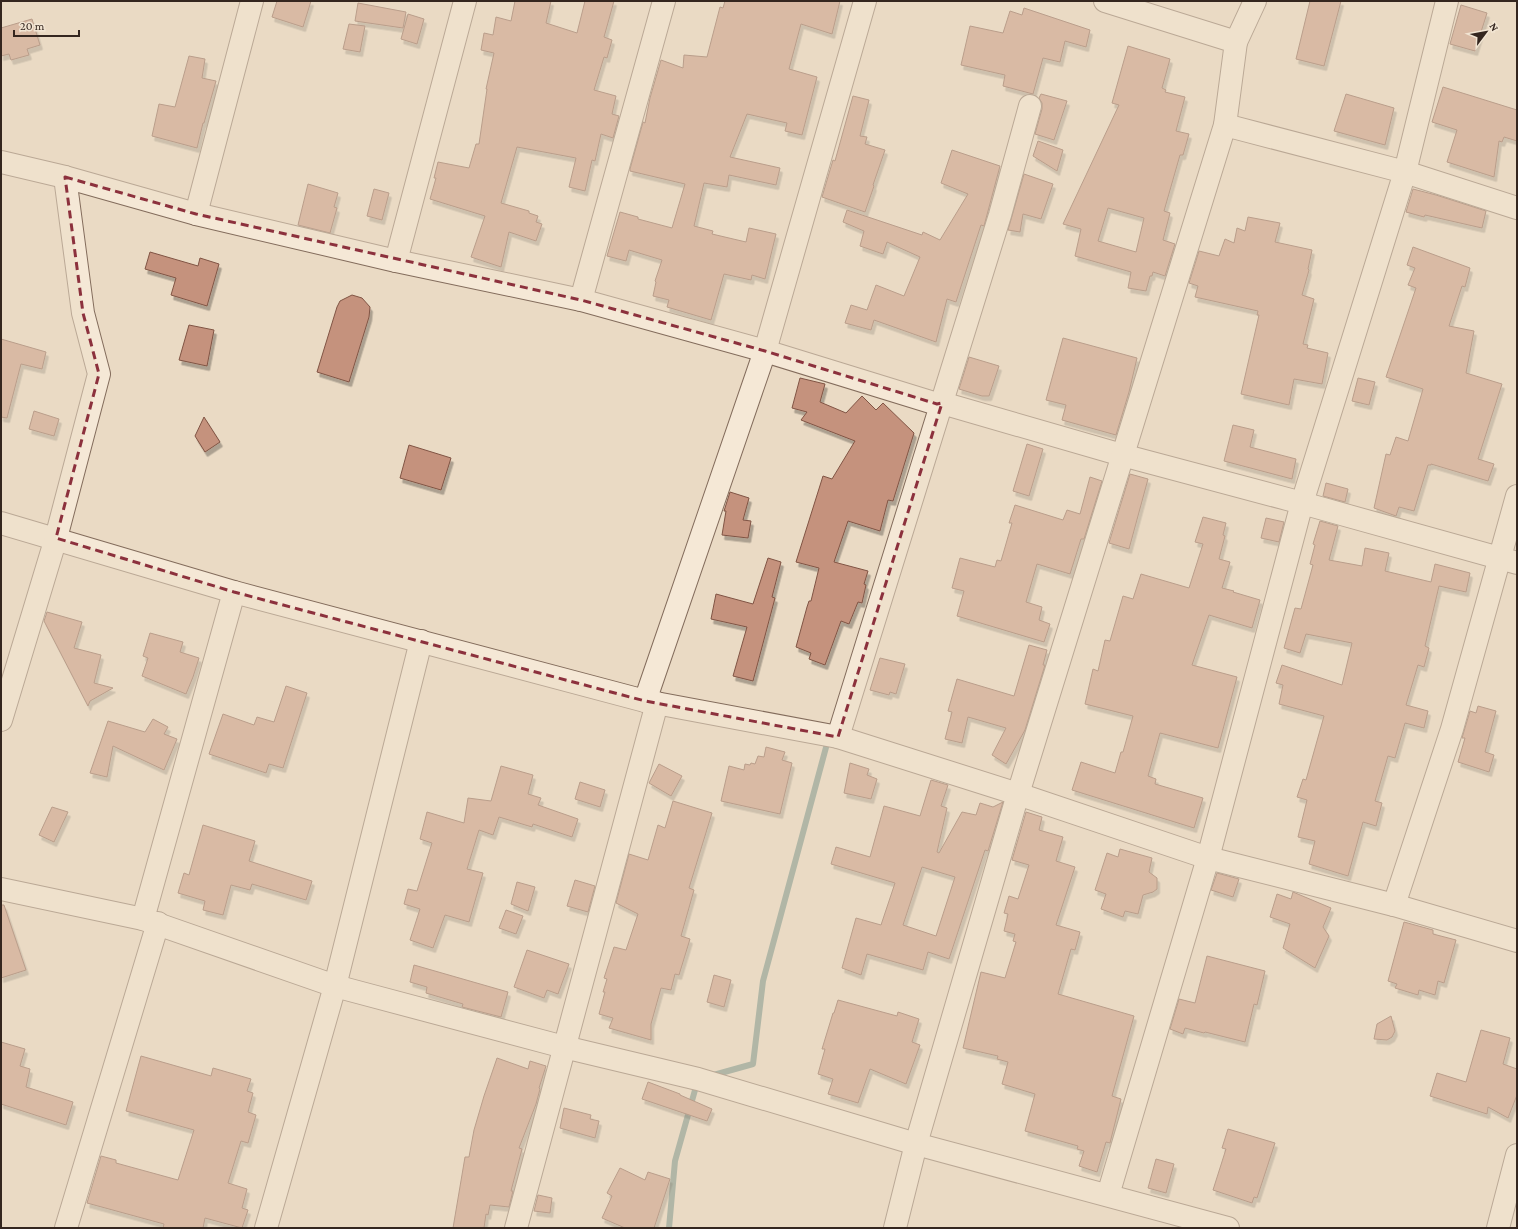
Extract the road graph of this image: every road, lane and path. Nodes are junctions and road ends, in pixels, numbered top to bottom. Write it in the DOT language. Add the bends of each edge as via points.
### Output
graph roads {
  1 [pos="252,1"];
  2 [pos="465,1"];
  3 [pos="664,1"];
  4 [pos="865,1"];
  5 [pos="1105,1"];
  6 [pos="1255,1"];
  7 [pos="1447,1"];
  8 [pos="1236,42"];
  9 [pos="1030,106"];
  10 [pos="1225,125"];
  11 [pos="1,162"];
  12 [pos="1406,172"];
  13 [pos="65,177"];
  14 [pos="1517,208"];
  15 [pos="196,214"];
  16 [pos="396,261"];
  17 [pos="581,300"];
  18 [pos="765,351"];
  19 [pos="942,403"];
  20 [pos="1122,455"];
  21 [pos="1517,496"];
  22 [pos="1302,503"];
  23 [pos="1,523"];
  24 [pos="56,538"];
  25 [pos="1508,561"];
  26 [pos="234,592"];
  27 [pos="421,641"];
  28 [pos="651,702"];
  29 [pos="1,720"];
  30 [pos="838,737"];
  31 [pos="1018,794"];
  32 [pos="1208,858"];
  33 [pos="1,889"];
  34 [pos="1394,905"];
  35 [pos="150,921"];
  36 [pos="1517,941"];
  37 [pos="335,986"];
  38 [pos="564,1047"];
  39 [pos="916,1144"];
  40 [pos="1517,1155"];
  41 [pos="1108,1195"];
  42 [pos="66,1228"];
  43 [pos="266,1228"];
  44 [pos="516,1228"];
  45 [pos="895,1228"];
  46 [pos="1228,1228"];
  47 [pos="1498,1228"];
  1 -- 15 [label="street"];
  2 -- 16 [label="street"];
  3 -- 17 [label="street"];
  4 -- 18 [label="street"];
  5 -- 8 [label="street"];
  6 -- 8 [label="street"];
  7 -- 12 [label="street"];
  8 -- 10 [label="street"];
  9 -- 19 [label="street" via="1000,216"];
  10 -- 12 [label="street"];
  10 -- 20 [label="street"];
  11 -- 13 [label="street"];
  12 -- 14 [label="street"];
  12 -- 22 [label="street"];
  13 -- 15 [label="street"];
  13 -- 24 [label="street" via="83,313 99,374"];
  15 -- 16 [label="street"];
  16 -- 17 [label="street"];
  17 -- 18 [label="street"];
  18 -- 19 [label="street" via="937,404"];
  18 -- 28 [label="street"];
  19 -- 20 [label="street"];
  19 -- 30 [label="street"];
  20 -- 22 [label="street"];
  20 -- 31 [label="street"];
  21 -- 25 [label="street"];
  22 -- 25 [label="street"];
  22 -- 32 [label="street"];
  23 -- 24 [label="street"];
  24 -- 26 [label="street"];
  24 -- 29 [label="street"];
  25 -- 34 [label="street"];
  26 -- 27 [label="street"];
  26 -- 35 [label="street"];
  27 -- 28 [label="street"];
  27 -- 37 [label="street"];
  28 -- 30 [label="street"];
  28 -- 38 [label="street"];
  30 -- 31 [label="street"];
  31 -- 32 [label="street"];
  31 -- 39 [label="street"];
  32 -- 34 [label="street"];
  32 -- 41 [label="street"];
  33 -- 35 [label="street"];
  34 -- 36 [label="street"];
  35 -- 37 [label="street"];
  35 -- 42 [label="street"];
  37 -- 38 [label="street"];
  37 -- 43 [label="street"];
  38 -- 39 [label="street" via="698,1079"];
  38 -- 44 [label="street"];
  39 -- 41 [label="street"];
  39 -- 45 [label="street"];
  40 -- 47 [label="street"];
  41 -- 46 [label="street"];
}
